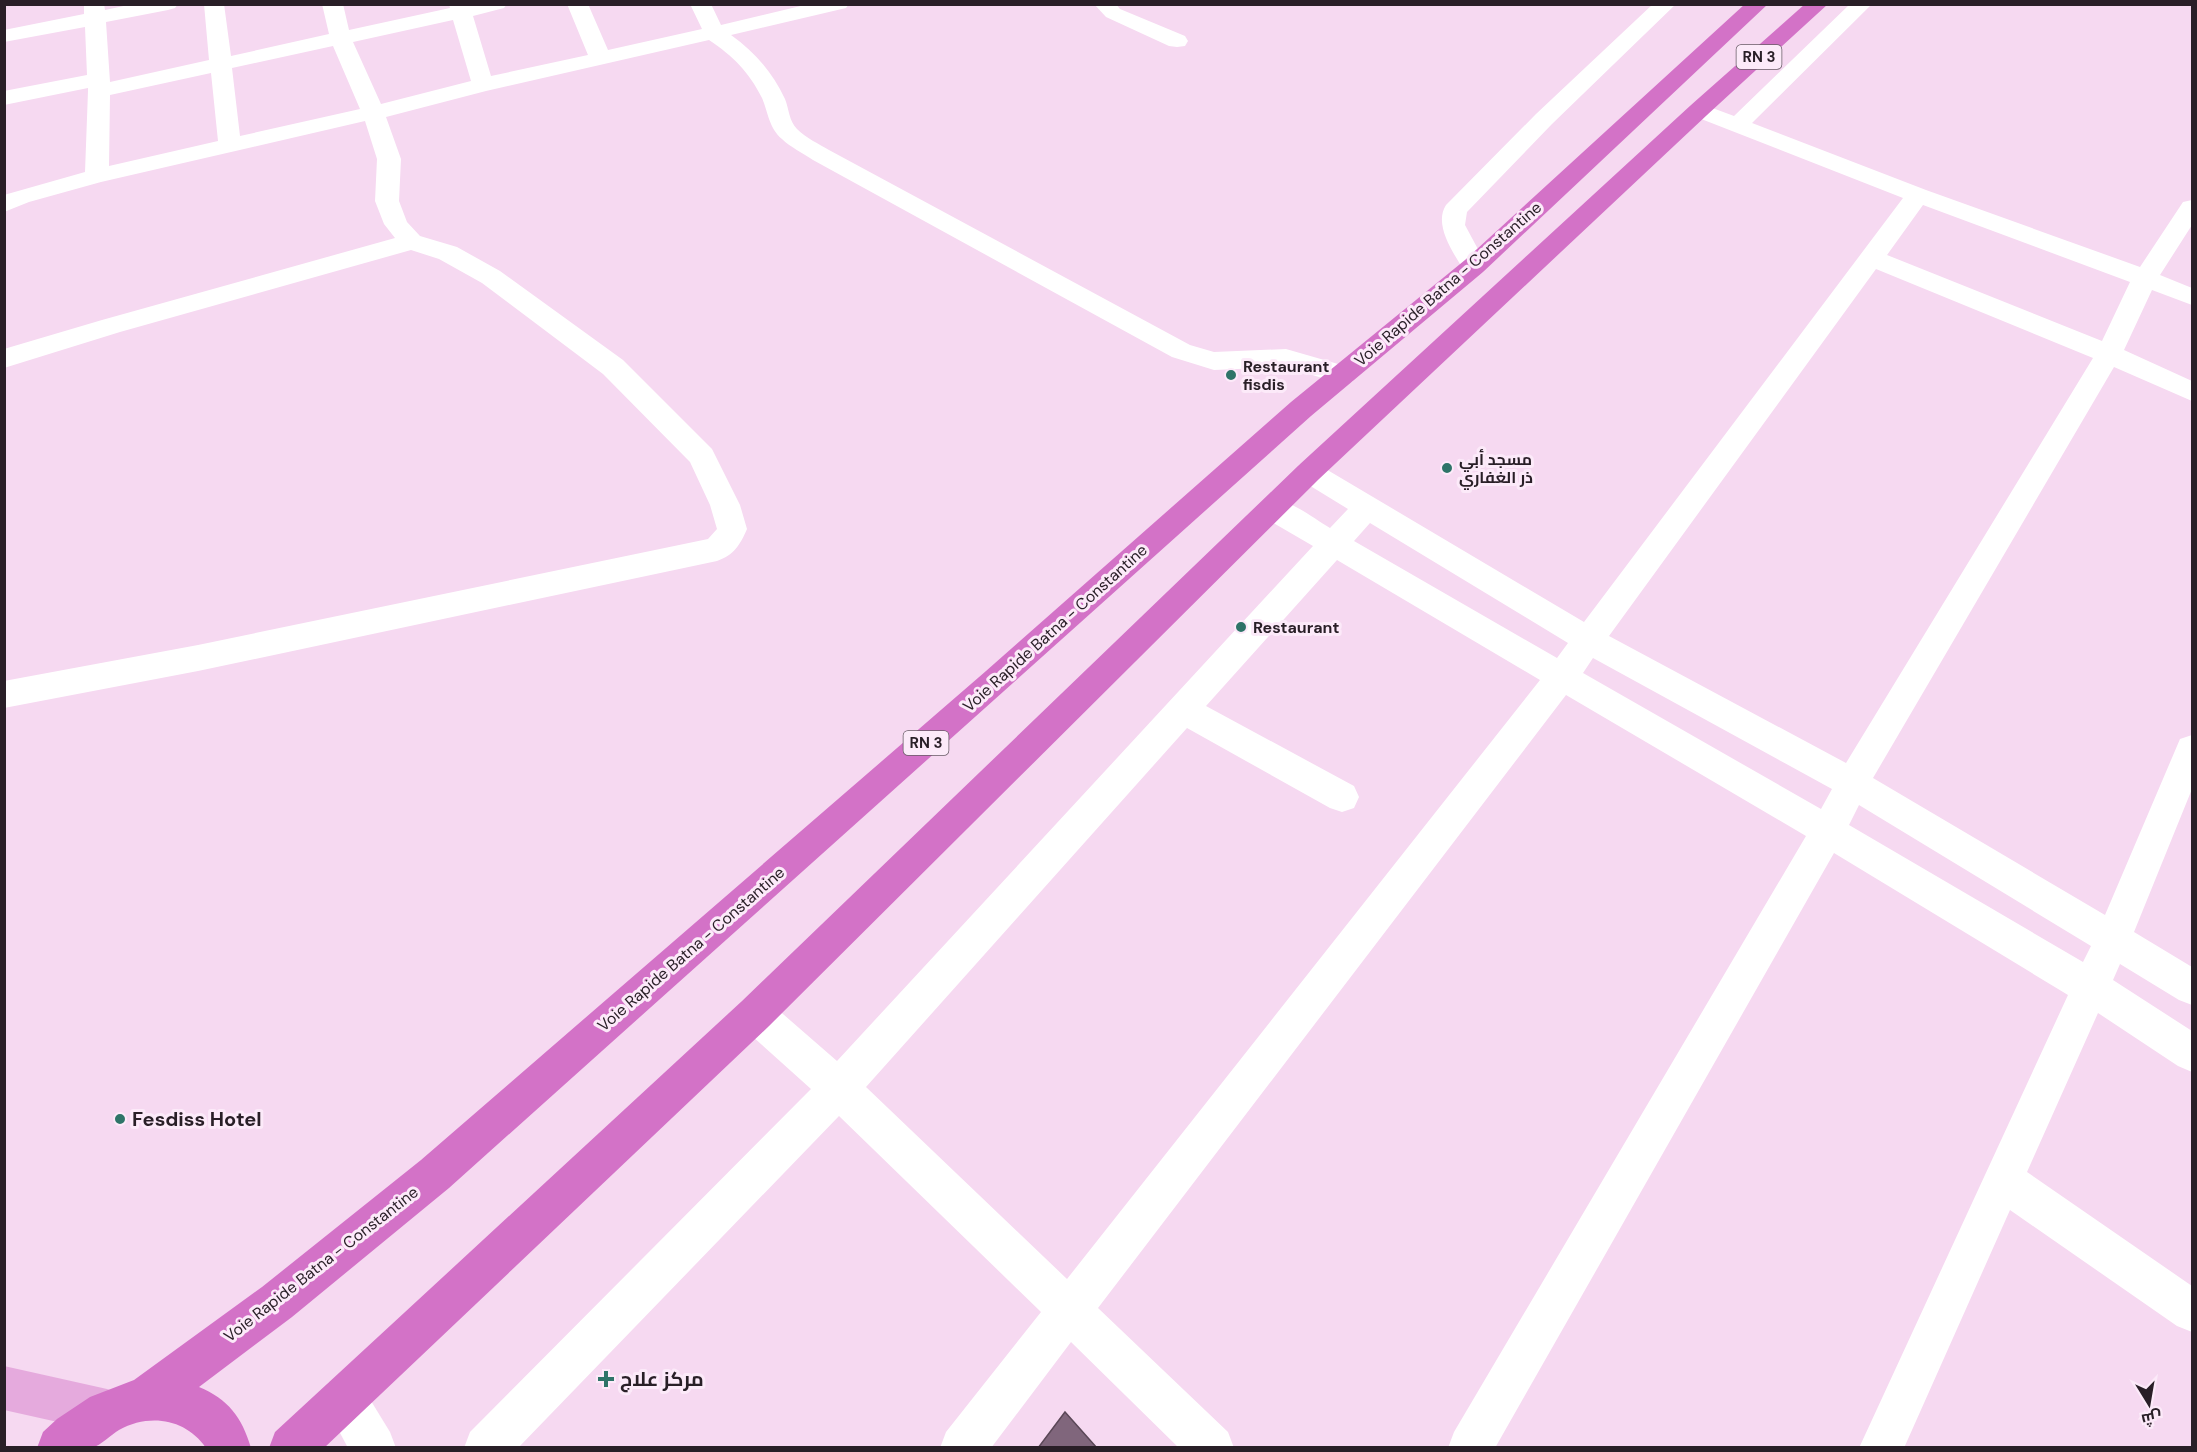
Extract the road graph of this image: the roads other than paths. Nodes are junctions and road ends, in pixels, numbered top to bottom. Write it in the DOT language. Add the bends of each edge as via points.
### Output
graph roads {
  1 [pos="168,4"];
  2 [pos="214,4"];
  3 [pos="332,4"];
  4 [pos="497,4"];
  5 [pos="577,4"];
  6 [pos="700,4"];
  7 [pos="1104,4"];
  8 [pos="1666,4"];
  9 [pos="1758,4"];
  10 [pos="1818,4"];
  11 [pos="1862,4"];
  12 [pos="829,6"];
  13 [pos="460,9"];
  14 [pos="94,11"];
  15 [pos="715,34"];
  16 [pos="4,36"];
  17 [pos="341,39"];
  18 [pos="1177,41"];
  19 [pos="601,60"];
  20 [pos="221,64"];
  21 [pos="98,85"];
  22 [pos="483,85"];
  23 [pos="4,98"];
  24 [pos="1699,110"];
  25 [pos="373,112"];
  26 [pos="1737,125"];
  27 [pos="230,146"];
  28 [pos="97,176"];
  29 [pos="1918,195"];
  30 [pos="4,206"];
  31 [pos="2193,207"];
  32 [pos="411,242"];
  33 [pos="1872,258"];
  34 [pos="1474,266"];
  35 [pos="2145,278"];
  36 [pos="2193,297"];
  37 [pos="2109,354"];
  38 [pos="4,359"];
  39 [pos="1342,375"];
  40 [pos="2193,392"];
  41 [pos="1308,472"];
  42 [pos="1367,507"];
  43 [pos="1273,509"];
  44 [pos="1334,542"];
  45 [pos="1587,639"];
  46 [pos="1562,676"];
  47 [pos="4,695"];
  48 [pos="1183,710"];
  49 [pos="2193,749"];
  50 [pos="1852,783"];
  51 [pos="1342,797"];
  52 [pos="1828,831"];
  53 [pos="2113,938"];
  54 [pos="2090,987"];
  55 [pos="2193,987"];
  56 [pos="755,1014"];
  57 [pos="2193,1053"];
  58 [pos="839,1089"];
  59 [pos="2002,1180"];
  60 [pos="1070,1311"];
  61 [pos="2193,1311"];
  62 [pos="4,1388"];
  63 [pos="344,1399"];
  64 [pos="127,1405"];
  65 [pos="501,1442"];
  66 [pos="59,1448"];
  67 [pos="229,1448"];
  68 [pos="291,1448"];
  69 [pos="374,1448"];
  70 [pos="962,1448"];
  71 [pos="1212,1448"];
  72 [pos="1470,1448"];
  73 [pos="1881,1448"];
  1 -- 14 [label="street"];
  2 -- 20 [label="street"];
  3 -- 17 [label="street"];
  4 -- 13 [label="street"];
  5 -- 19 [label="street"];
  6 -- 15 [label="street"];
  7 -- 18 [label="street" via="1113,13"];
  8 -- 34 [label="street" via="1455,210 1453,225"];
  9 -- 34 [label="highway, Voie Rapide Batna - Constantine / RN 3"];
  10 -- 24 [label="highway, RN 3"];
  11 -- 26 [label="street"];
  12 -- 15 [label="street"];
  13 -- 17 [label="street"];
  13 -- 22 [label="street"];
  14 -- 16 [label="street"];
  14 -- 21 [label="street"];
  15 -- 19 [label="street"];
  15 -- 39 [label="street" via="742,53 758,71 789,134 820,155 1041,276 1181,351 1214,361 1286,358"];
  17 -- 20 [label="street"];
  17 -- 25 [label="street"];
  19 -- 22 [label="street"];
  20 -- 21 [label="street"];
  20 -- 27 [label="street"];
  21 -- 23 [label="street"];
  21 -- 28 [label="street"];
  22 -- 25 [label="street"];
  24 -- 26 [label="street"];
  24 -- 41 [label="highway, RN 3"];
  25 -- 27 [label="street"];
  25 -- 32 [label="street" via="389,159 387,201 396,224"];
  26 -- 29 [label="street"];
  27 -- 28 [label="street"];
  28 -- 30 [label="street" via="20,197"];
  29 -- 33 [label="street"];
  29 -- 35 [label="street"];
  31 -- 35 [label="street"];
  32 -- 38 [label="street"];
  32 -- 47 [label="street" via="448,253 491,277 613,367 702,456 732,528 727,541 717,549"];
  33 -- 37 [label="street"];
  33 -- 45 [label="street"];
  34 -- 39 [label="highway, Voie Rapide Batna - Constantine / RN 3"];
  35 -- 36 [label="street"];
  35 -- 37 [label="street"];
  37 -- 40 [label="street"];
  37 -- 50 [label="street"];
  39 -- 64 [label="highway, Voie Rapide Batna - Constantine / RN 3" via="435,1174 277,1302"];
  41 -- 42 [label="street"];
  41 -- 43 [label="highway, RN 3"];
  42 -- 44 [label="street"];
  42 -- 45 [label="street"];
  43 -- 44 [label="street"];
  43 -- 56 [label="highway, RN 3"];
  44 -- 46 [label="street"];
  44 -- 48 [label="street"];
  45 -- 46 [label="street"];
  45 -- 50 [label="street"];
  46 -- 52 [label="street"];
  46 -- 60 [label="street"];
  48 -- 51 [label="street"];
  48 -- 58 [label="street"];
  49 -- 53 [label="street"];
  50 -- 52 [label="street"];
  50 -- 53 [label="street"];
  52 -- 54 [label="street"];
  52 -- 72 [label="street"];
  53 -- 54 [label="street"];
  53 -- 55 [label="street"];
  54 -- 57 [label="street"];
  54 -- 59 [label="street"];
  56 -- 58 [label="street"];
  56 -- 63 [label="highway, RN 3"];
  58 -- 60 [label="street"];
  58 -- 65 [label="street"];
  59 -- 61 [label="street"];
  59 -- 73 [label="street"];
  60 -- 70 [label="street"];
  60 -- 71 [label="street"];
  62 -- 64 [label="main road"];
  63 -- 68 [label="highway, RN 3"];
  63 -- 69 [label="street"];
  64 -- 66 [label="highway, Voie Rapide Batna - Constantine" via="72,1435"];
  64 -- 67 [label="highway" via="183,1400 211,1416"];
}
